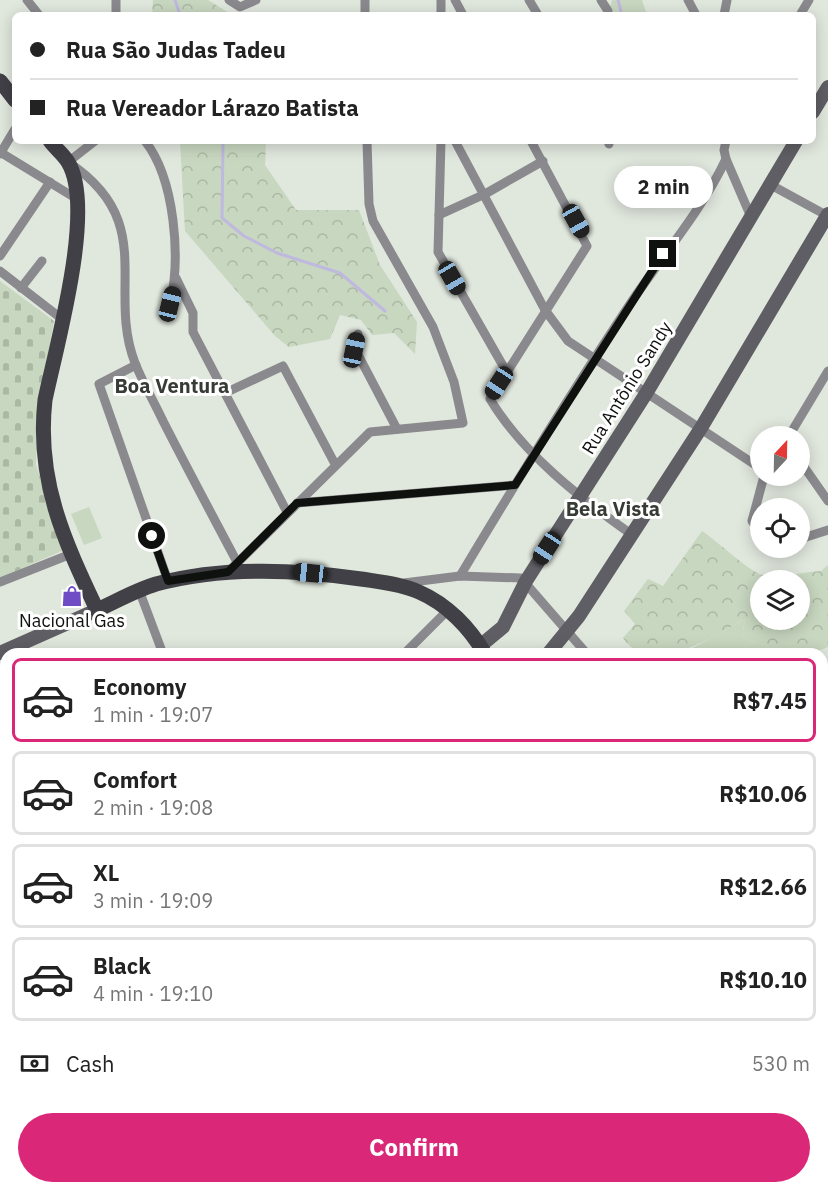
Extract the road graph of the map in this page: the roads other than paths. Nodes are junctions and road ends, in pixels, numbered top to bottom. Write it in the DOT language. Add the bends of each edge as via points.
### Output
graph roads {
  1 [pos="27,0"];
  2 [pos="229,0"];
  3 [pos="256,0"];
  4 [pos="601,0"];
  5 [pos="240,8"];
  6 [pos="608,11"];
  7 [pos="37,12"];
  8 [pos="0,81"];
  9 [pos="828,87"];
  10 [pos="12,96"];
  11 [pos="816,105"];
  12 [pos="12,134"];
  13 [pos="53,144"];
  14 [pos="91,144"];
  15 [pos="147,144"];
  16 [pos="367,144"];
  17 [pos="441,144"];
  18 [pos="457,144"];
  19 [pos="533,144"];
  20 [pos="725,144"];
  21 [pos="794,144"];
  22 [pos="0,153"];
  23 [pos="726,159"];
  24 [pos="543,161"];
  25 [pos="68,162"];
  26 [pos="50,182"];
  27 [pos="771,184"];
  28 [pos="485,194"];
  29 [pos="77,199"];
  30 [pos="828,215"];
  31 [pos="439,216"];
  32 [pos="751,218"];
  33 [pos="0,256"];
  34 [pos="42,261"];
  35 [pos="0,272"];
  36 [pos="176,278"];
  37 [pos="21,288"];
  38 [pos="170,304"];
  39 [pos="545,310"];
  40 [pos="62,319"];
  41 [pos="358,334"];
  42 [pos="595,357"];
  43 [pos="136,365"];
  44 [pos="506,371"];
  45 [pos="827,377"];
  46 [pos="647,392"];
  47 [pos="225,393"];
  48 [pos="795,426"];
  49 [pos="701,428"];
  50 [pos="397,429"];
  51 [pos="534,454"];
  52 [pos="750,461"];
  53 [pos="335,464"];
  54 [pos="810,475"];
  55 [pos="515,485"];
  56 [pos="580,498"];
  57 [pos="828,501"];
  58 [pos="297,503"];
  59 [pos="287,512"];
  60 [pos="828,530"];
  61 [pos="631,534"];
  62 [pos="810,536"];
  63 [pos="71,554"];
  64 [pos="233,567"];
  65 [pos="460,576"];
  66 [pos="168,581"];
  67 [pos="526,581"];
  68 [pos="0,582"];
  69 [pos="396,584"];
  70 [pos="139,590"];
  71 [pos="97,610"];
  72 [pos="448,610"];
  73 [pos="567,632"];
  74 [pos="11,648"];
  75 [pos="161,648"];
  76 [pos="410,648"];
  77 [pos="480,648"];
  78 [pos="484,648"];
  79 [pos="553,648"];
  80 [pos="582,648"];
  1 -- 7 [label="street"];
  2 -- 5 [label="street"];
  3 -- 5 [label="street"];
  4 -- 6 [label="street"];
  8 -- 10 [label="main road"];
  9 -- 11 [label="street"];
  12 -- 22 [label="street"];
  13 -- 25 [label="main road"];
  14 -- 25 [label="street"];
  15 -- 36 [label="street" via="165,176"];
  16 -- 50 [label="street" via="373,221 433,327 454,382 463,423"];
  17 -- 31 [label="street"];
  18 -- 28 [label="street"];
  19 -- 24 [label="street"];
  20 -- 23 [label="street"];
  21 -- 27 [label="street, Rua Antônio Sandy"];
  22 -- 26 [label="street"];
  23 -- 32 [label="street"];
  23 -- 42 [label="street" via="710,194 663,254"];
  24 -- 28 [label="street"];
  24 -- 39 [label="street" via="587,246"];
  25 -- 29 [label="main road"];
  25 -- 43 [label="street" via="82,171 105,197 124,239 128,342"];
  26 -- 29 [label="street"];
  26 -- 33 [label="street"];
  27 -- 30 [label="street"];
  27 -- 32 [label="street, Rua Antônio Sandy"];
  28 -- 31 [label="street"];
  28 -- 39 [label="street"];
  29 -- 40 [label="main road" via="77,232"];
  30 -- 49 [label="street"];
  31 -- 44 [label="street" via="438,252"];
  32 -- 46 [label="street, Rua Antônio Sandy"];
  34 -- 37 [label="street"];
  35 -- 37 [label="street"];
  36 -- 38 [label="street"];
  36 -- 47 [label="street" via="193,314 193,332"];
  37 -- 40 [label="street"];
  39 -- 42 [label="street" via="568,341"];
  39 -- 44 [label="street"];
  40 -- 63 [label="main road" via="45,400 43,445 47,484"];
  41 -- 50 [label="street" via="354,350"];
  42 -- 46 [label="street"];
  42 -- 51 [label="street"];
  43 -- 64 [label="street"];
  43 -- 66 [label="street" via="99,384"];
  44 -- 51 [label="street" via="490,399"];
  45 -- 48 [label="street"];
  46 -- 49 [label="street"];
  46 -- 56 [label="street, Rua Antônio Sandy"];
  47 -- 53 [label="street" via="283,366"];
  47 -- 59 [label="street"];
  49 -- 52 [label="street"];
  49 -- 61 [label="street"];
  50 -- 53 [label="street" via="370,432"];
  51 -- 55 [label="street"];
  51 -- 56 [label="street"];
  53 -- 58 [label="street"];
  54 -- 57 [label="street"];
  55 -- 58 [label="street"];
  55 -- 65 [label="street"];
  56 -- 61 [label="street"];
  56 -- 67 [label="street, Rua Antônio Sandy"];
  58 -- 59 [label="street"];
  59 -- 64 [label="street"];
  60 -- 62 [label="street"];
  61 -- 73 [label="street"];
  63 -- 68 [label="street"];
  63 -- 71 [label="main road"];
  64 -- 66 [label="main road"];
  64 -- 69 [label="main road"];
  65 -- 67 [label="street"];
  65 -- 69 [label="street"];
  66 -- 70 [label="main road"];
  67 -- 73 [label="street"];
  67 -- 78 [label="street, Rua Antônio Sandy" via="502,627"];
  69 -- 72 [label="main road" via="418,591"];
  70 -- 71 [label="main road"];
  70 -- 75 [label="street"];
  71 -- 74 [label="street"];
  72 -- 76 [label="street"];
  72 -- 77 [label="main road"];
  73 -- 79 [label="street"];
  73 -- 80 [label="street"];
}
